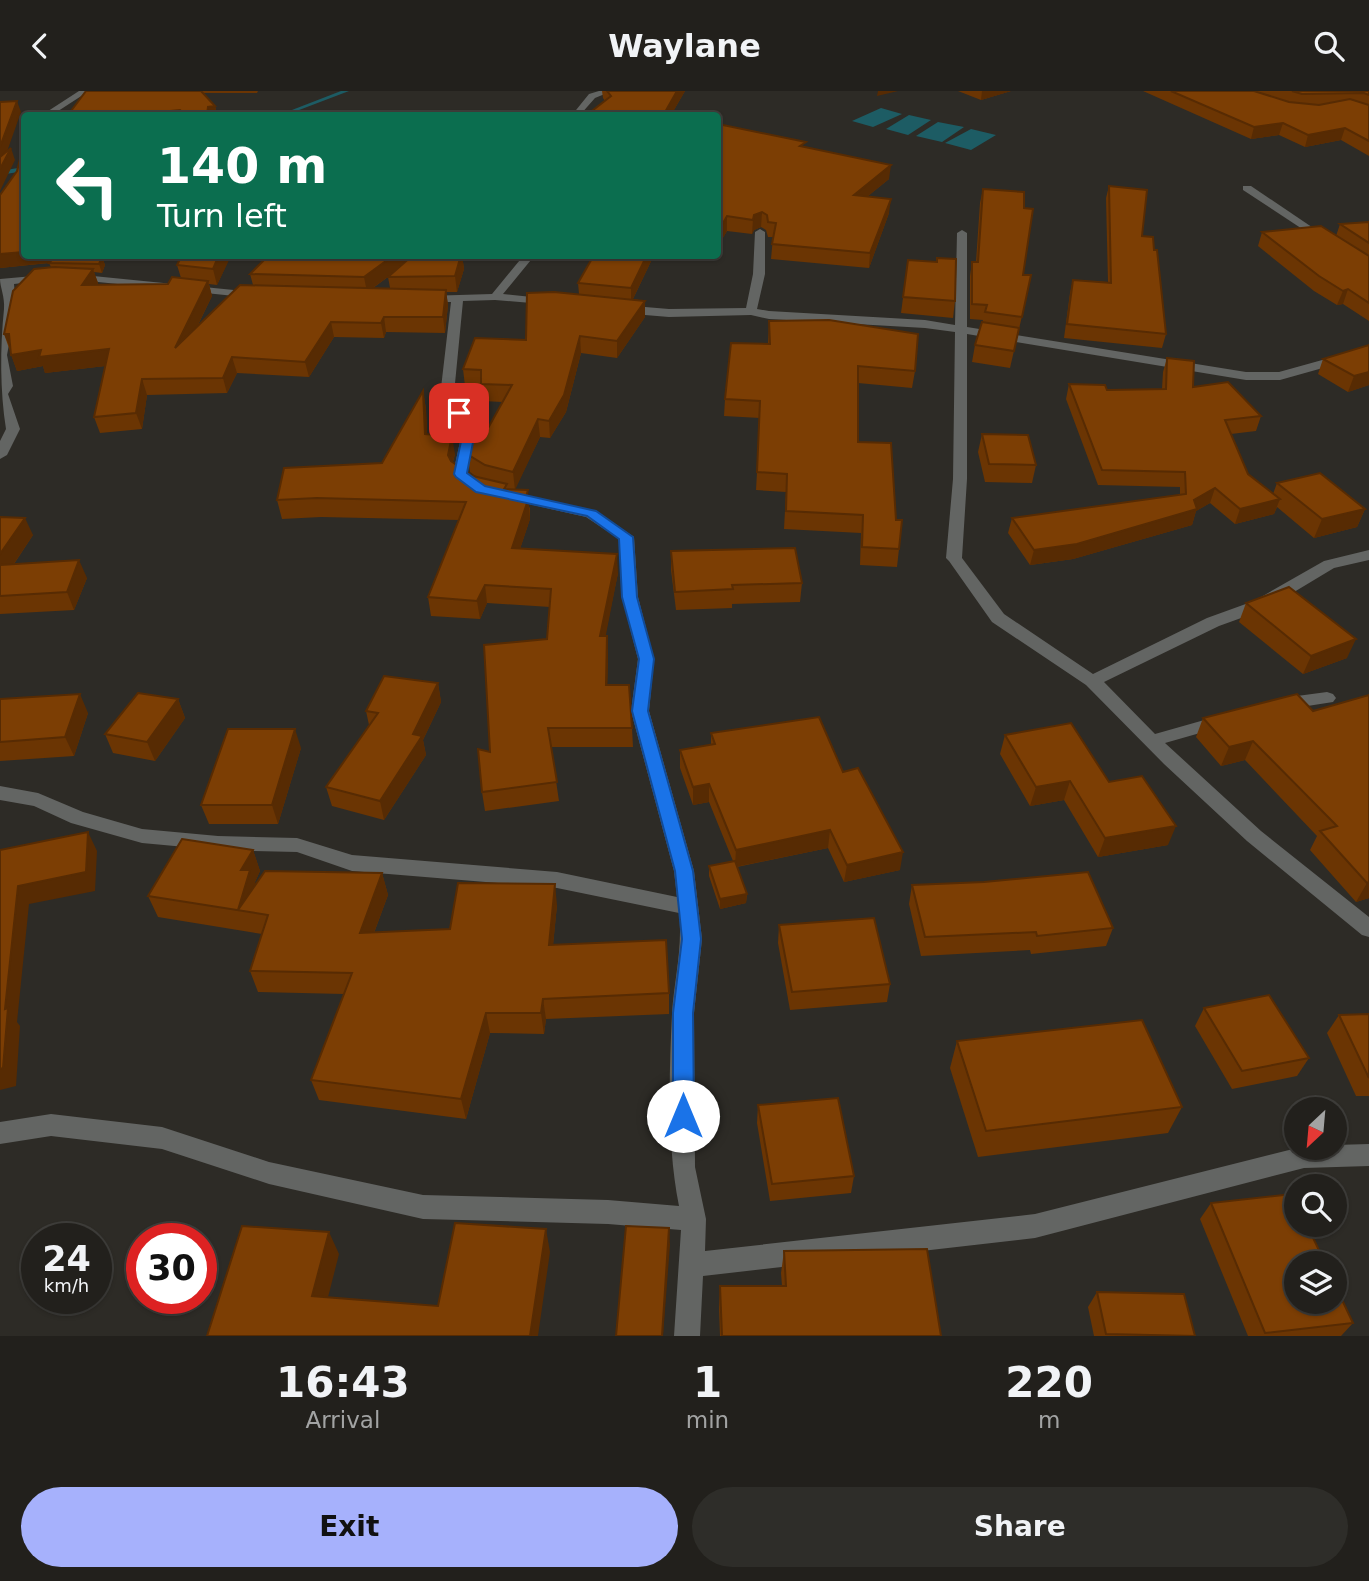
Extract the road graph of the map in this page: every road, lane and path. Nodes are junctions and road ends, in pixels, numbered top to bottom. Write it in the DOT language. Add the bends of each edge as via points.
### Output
graph roads {
  1 [pos="85,91"];
  2 [pos="608,91"];
  3 [pos="52,112"];
  4 [pos="579,112"];
  5 [pos="1247,188"];
  6 [pos="760,232"];
  7 [pos="962,233"];
  8 [pos="1336,247"];
  9 [pos="527,259"];
  10 [pos="4,282"];
  11 [pos="266,295"];
  12 [pos="495,297"];
  13 [pos="416,299"];
  14 [pos="457,299"];
  15 [pos="568,305"];
  16 [pos="606,308"];
  17 [pos="751,311"];
  18 [pos="959,329"];
  19 [pos="1369,351"];
  20 [pos="4,388"];
  21 [pos="0,455"];
  22 [pos="1369,555"];
  23 [pos="1092,681"];
  24 [pos="1327,698"];
  25 [pos="1266,708"];
  26 [pos="1241,715"];
  27 [pos="1152,741"];
  28 [pos="0,793"];
  29 [pos="688,907"];
  30 [pos="1369,929"];
  31 [pos="0,1133"];
  32 [pos="1369,1155"];
  33 [pos="694,1219"];
  34 [pos="692,1265"];
  35 [pos="687,1336"];
  1 -- 3 [label="street"];
  2 -- 4 [label="street" via="592,96"];
  5 -- 8 [label="street"];
  6 -- 17 [label="street" via="759,274"];
  7 -- 18 [label="street"];
  9 -- 12 [label="street"];
  10 -- 11 [label="street" via="91,277"];
  10 -- 20 [label="street" via="10,307 1,355"];
  12 -- 14 [label="street"];
  12 -- 15 [label="street"];
  13 -- 14 [label="street"];
  14 -- 29 [label="street" via="446,405 471,422 460,474 481,489 591,513 626,537 630,597 646,659 640,711 684,871"];
  16 -- 17 [label="street" via="669,313"];
  17 -- 18 [label="street"];
  18 -- 19 [label="street" via="1246,376 1280,376"];
  18 -- 23 [label="street" via="960,479 954,558 998,618"];
  20 -- 21 [label="street" via="13,429"];
  22 -- 23 [label="street" via="1329,563 1260,605 1213,622"];
  23 -- 27 [label="street"];
  24 -- 25 [label="street"];
  26 -- 27 [label="street"];
  27 -- 30 [label="street" via="1254,836"];
  28 -- 29 [label="street" via="38,800 78,818 142,836 297,845 352,863 557,880"];
  29 -- 33 [label="street" via="692,939 683,1013 683,1167"];
  31 -- 33 [label="street" via="51,1125 162,1138 270,1173 423,1207"];
  32 -- 34 [label="street" via="1304,1157 1035,1226"];
  33 -- 34 [label="street"];
  34 -- 35 [label="street"];
}
